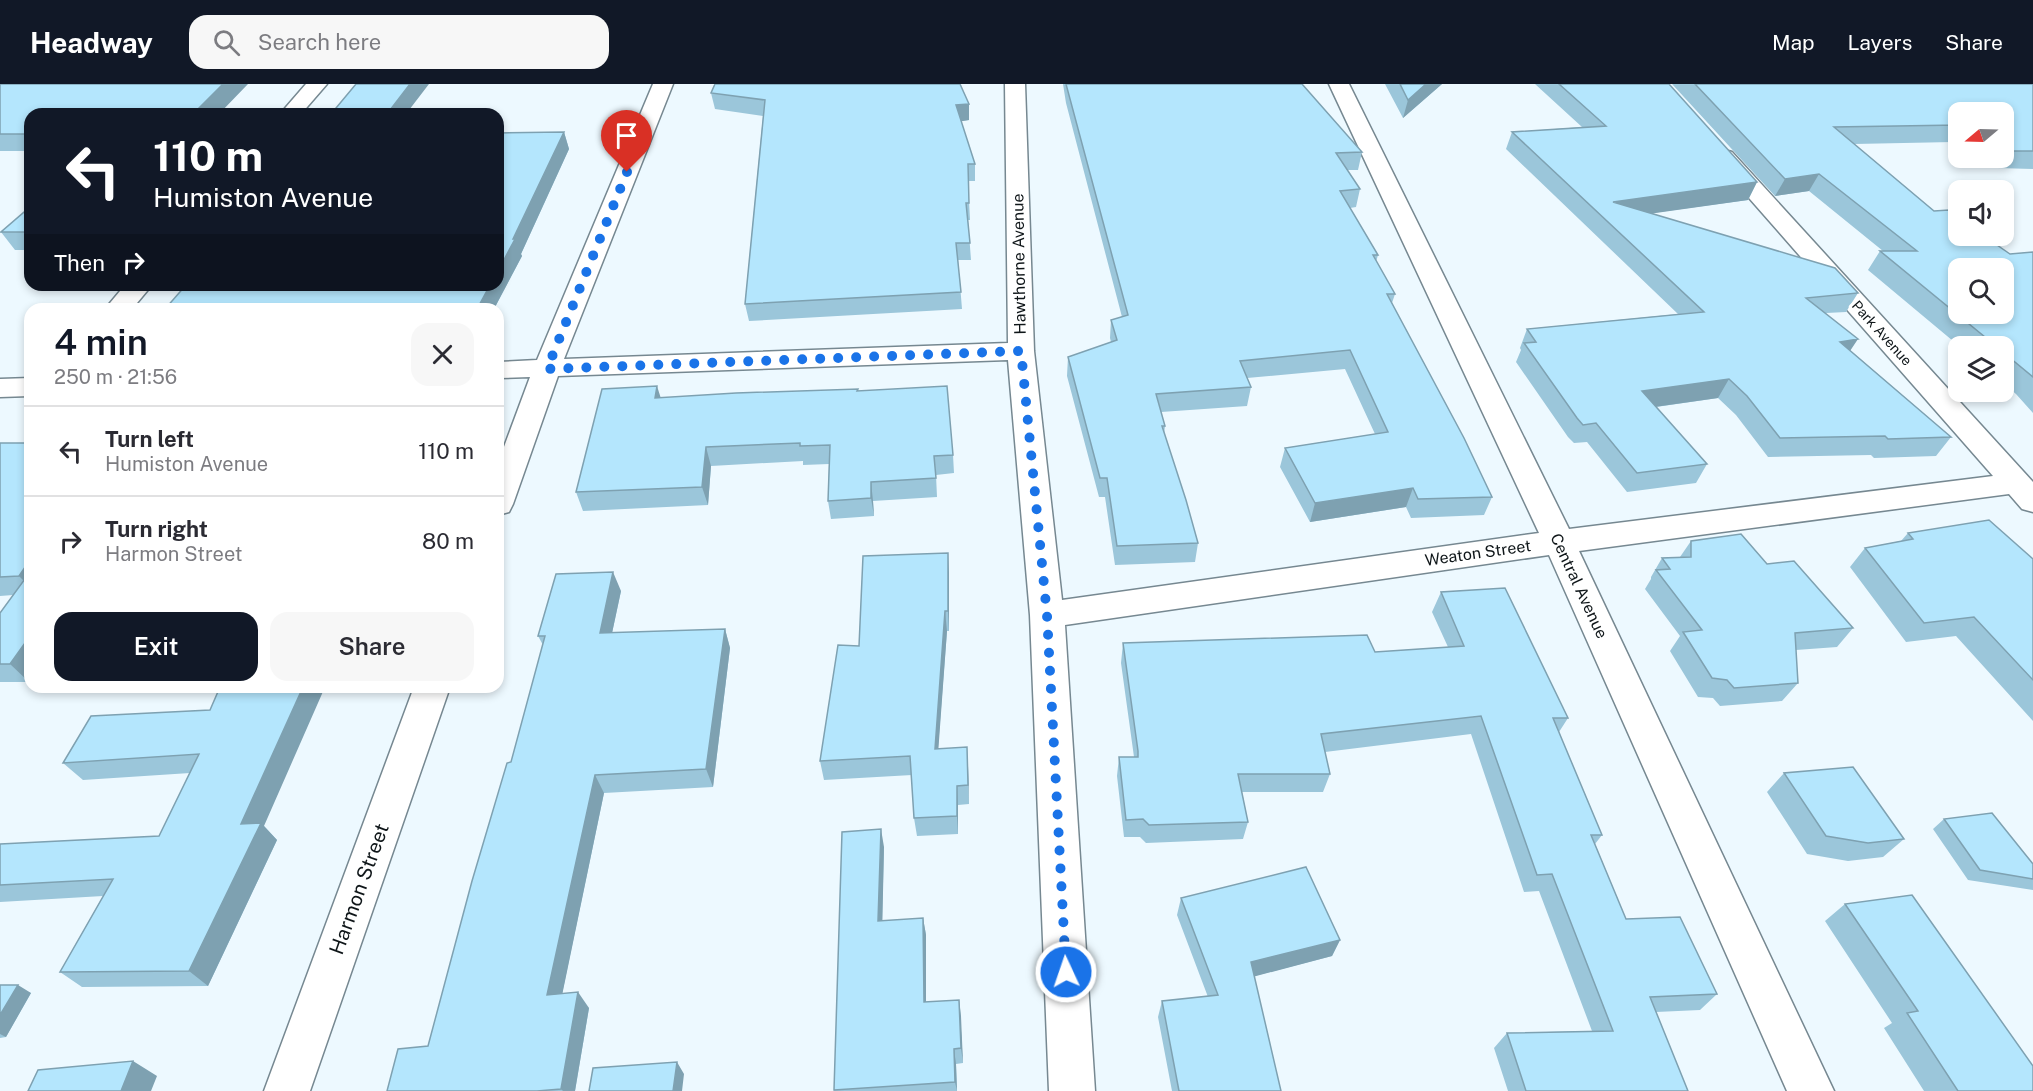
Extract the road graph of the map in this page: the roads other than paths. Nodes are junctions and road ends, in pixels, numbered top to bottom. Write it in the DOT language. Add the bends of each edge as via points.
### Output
graph roads {
  1 [pos="317,84"];
  2 [pos="663,84"];
  3 [pos="1015,84"];
  4 [pos="1339,84"];
  5 [pos="295,108"];
  6 [pos="1706,137"];
  7 [pos="134,291"];
  8 [pos="123,303"];
  9 [pos="1021,351"];
  10 [pos="547,369"];
  11 [pos="504,370"];
  12 [pos="24,387"];
  13 [pos="0,388"];
  14 [pos="504,487"];
  15 [pos="2025,492"];
  16 [pos="1559,542"];
  17 [pos="1047,615"];
  18 [pos="430,693"];
  19 [pos="286,1091"];
  20 [pos="1072,1091"];
  21 [pos="1811,1091"];
  1 -- 5 [label="street"];
  2 -- 10 [label="street"];
  3 -- 9 [label="street, Hawthorne Avenue"];
  4 -- 16 [label="street, Central Avenue"];
  6 -- 15 [label="street, Park Avenue"];
  7 -- 8 [label="street"];
  9 -- 10 [label="street"];
  9 -- 17 [label="street, Hawthorne Avenue"];
  10 -- 11 [label="street"];
  10 -- 14 [label="street"];
  12 -- 13 [label="street"];
  15 -- 16 [label="street, Weaton Street"];
  16 -- 17 [label="street, Weaton Street"];
  16 -- 21 [label="street, Central Avenue"];
  17 -- 20 [label="street, Hawthorne Avenue"];
  18 -- 19 [label="street, Harmon Street"];
}
